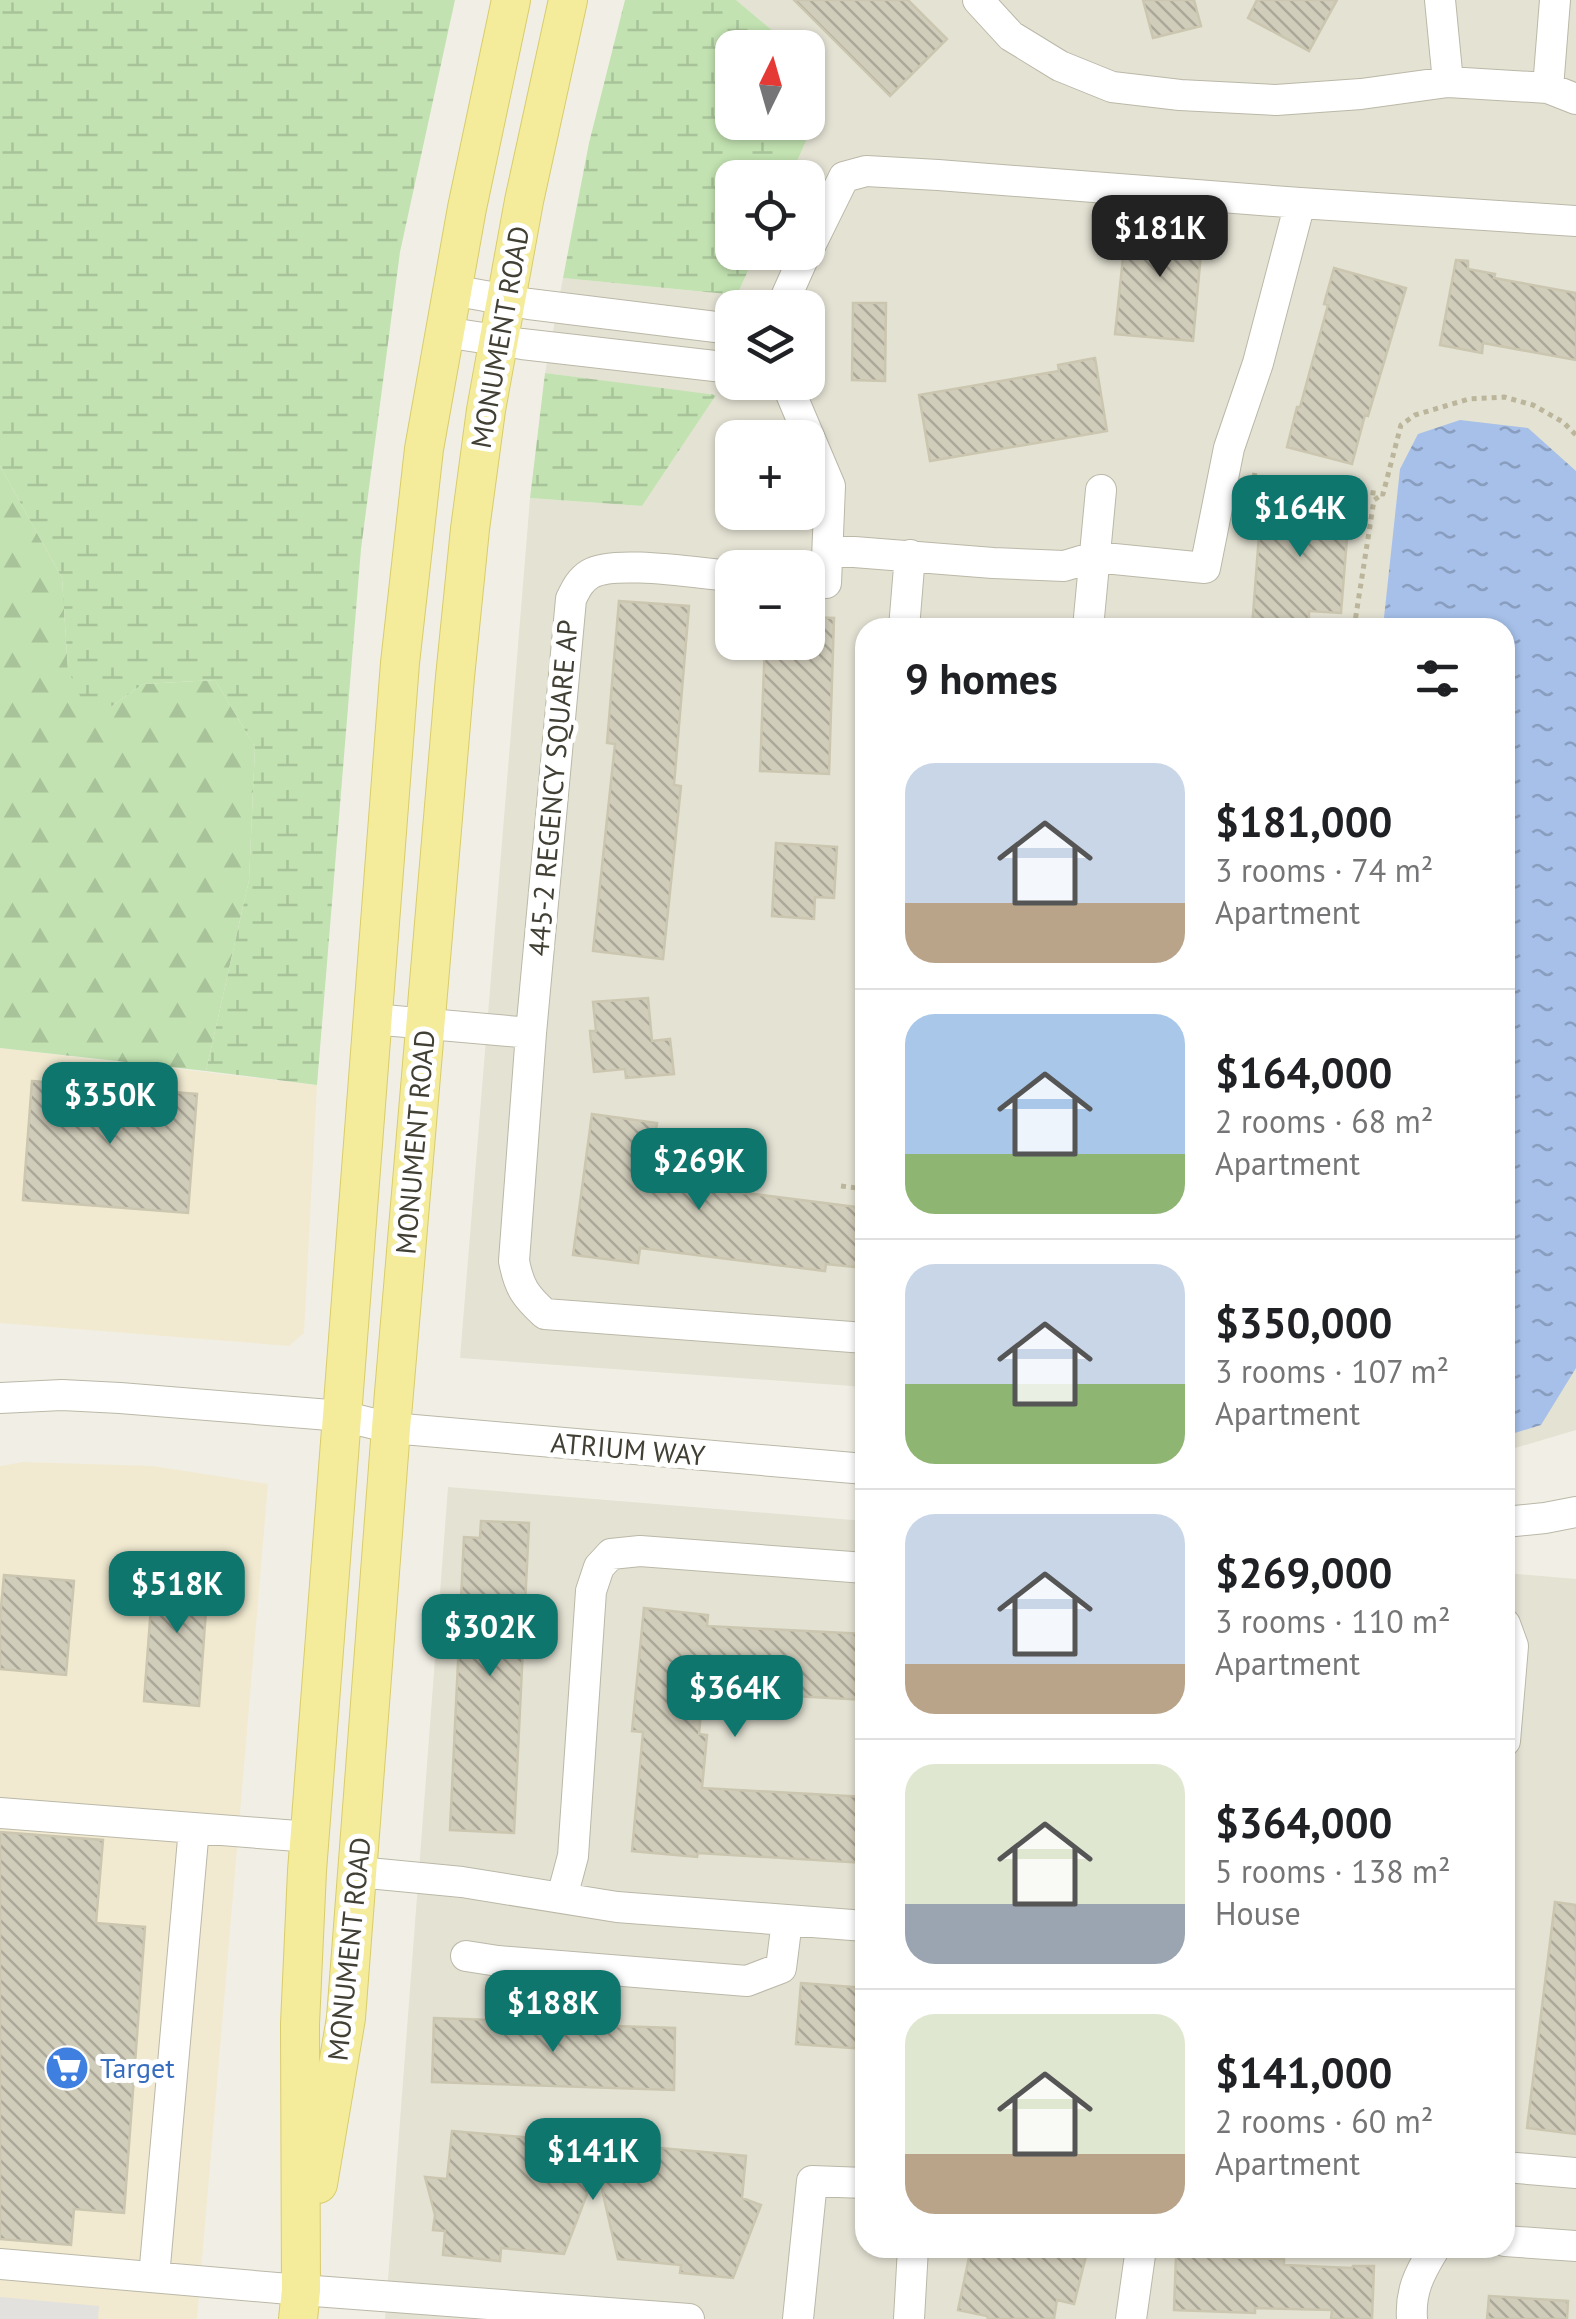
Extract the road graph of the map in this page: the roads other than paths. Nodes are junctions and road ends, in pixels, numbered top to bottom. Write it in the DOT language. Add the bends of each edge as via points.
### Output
graph roads {
  1 [pos="511,0"];
  2 [pos="568,0"];
  3 [pos="978,0"];
  4 [pos="1440,0"];
  5 [pos="1555,0"];
  6 [pos="1448,82"];
  7 [pos="1562,93"];
  8 [pos="1300,204"];
  9 [pos="825,215"];
  10 [pos="1576,221"];
  11 [pos="452,290"];
  12 [pos="506,300"];
  13 [pos="638,318"];
  14 [pos="715,327"];
  15 [pos="444,332"];
  16 [pos="499,340"];
  17 [pos="634,356"];
  18 [pos="715,366"];
  19 [pos="794,400"];
  20 [pos="1102,490"];
  21 [pos="829,550"];
  22 [pos="910,555"];
  23 [pos="1094,557"];
  24 [pos="825,561"];
  25 [pos="715,575"];
  26 [pos="905,618"];
  27 [pos="1089,618"];
  28 [pos="372,1019"];
  29 [pos="426,1024"];
  30 [pos="530,1033"];
  31 [pos="855,1337"];
  32 [pos="0,1398"];
  33 [pos="342,1416"];
  34 [pos="391,1428"];
  35 [pos="855,1469"];
  36 [pos="1576,1512"];
  37 [pos="1515,1521"];
  38 [pos="855,1567"];
  39 [pos="0,1813"];
  40 [pos="194,1828"];
  41 [pos="310,1837"];
  42 [pos="358,1872"];
  43 [pos="562,1897"];
  44 [pos="787,1921"];
  45 [pos="855,1925"];
  46 [pos="466,1956"];
  47 [pos="1515,2168"];
  48 [pos="1576,2174"];
  49 [pos="855,2183"];
  50 [pos="1515,2242"];
  51 [pos="1576,2246"];
  52 [pos="912,2258"];
  53 [pos="1140,2258"];
  54 [pos="1429,2258"];
  55 [pos="0,2264"];
  56 [pos="154,2277"];
  57 [pos="300,2304"];
  58 [pos="608,2317"];
  59 [pos="689,2319"];
  60 [pos="798,2319"];
  61 [pos="909,2319"];
  62 [pos="1131,2319"];
  63 [pos="1412,2319"];
  1 -- 11 [label="main road, MONUMENT ROAD"];
  2 -- 12 [label="main road, MONUMENT ROAD"];
  3 -- 6 [label="street" via="1011,36 1112,87 1276,100"];
  4 -- 6 [label="street"];
  5 -- 7 [label="street"];
  6 -- 7 [label="street"];
  8 -- 9 [label="street" via="866,171 844,178"];
  8 -- 10 [label="street"];
  8 -- 23 [label="street" via="1229,448 1206,568"];
  11 -- 12 [label="street"];
  11 -- 15 [label="main road, MONUMENT ROAD"];
  12 -- 13 [label="street"];
  12 -- 16 [label="main road, MONUMENT ROAD"];
  13 -- 14 [label="street"];
  13 -- 17 [label="street"];
  15 -- 16 [label="street"];
  15 -- 28 [label="main road, MONUMENT ROAD" via="400,663"];
  16 -- 17 [label="street"];
  16 -- 29 [label="main road, MONUMENT ROAD" via="470,529"];
  17 -- 18 [label="street"];
  19 -- 21 [label="street" via="830,486"];
  20 -- 23 [label="street"];
  21 -- 22 [label="street"];
  21 -- 24 [label="street"];
  22 -- 23 [label="street" via="1064,566"];
  22 -- 26 [label="street"];
  23 -- 27 [label="street"];
  25 -- 30 [label="street, 445-2 REGENCY SQUARE AP" via="594,571 571,599"];
  28 -- 29 [label="street"];
  28 -- 33 [label="main road, MONUMENT ROAD"];
  29 -- 30 [label="street"];
  29 -- 34 [label="main road, MONUMENT ROAD"];
  30 -- 31 [label="street" via="514,1261 529,1300 545,1314"];
  32 -- 33 [label="street, ATRIUM WAY" via="120,1398"];
  33 -- 34 [label="street, ATRIUM WAY"];
  33 -- 41 [label="main road, MONUMENT ROAD"];
  34 -- 35 [label="street, ATRIUM WAY"];
  34 -- 42 [label="main road, MONUMENT ROAD"];
  36 -- 37 [label="street"];
  38 -- 43 [label="street" via="640,1551 611,1554 598,1567 573,1856"];
  39 -- 40 [label="street"];
  40 -- 41 [label="street"];
  40 -- 56 [label="street"];
  41 -- 57 [label="main road, MONUMENT ROAD" via="300,2024"];
  42 -- 43 [label="street"];
  42 -- 57 [label="main road, MONUMENT ROAD" via="346,2018"];
  43 -- 44 [label="street"];
  44 -- 45 [label="street"];
  44 -- 46 [label="street" via="780,1968 747,1981"];
  47 -- 48 [label="street"];
  49 -- 60 [label="street" via="812,2182"];
  50 -- 51 [label="street"];
  52 -- 61 [label="street"];
  53 -- 62 [label="street"];
  54 -- 63 [label="street" via="1418,2275"];
  55 -- 56 [label="street"];
  56 -- 57 [label="street"];
  57 -- 58 [label="street"];
  58 -- 59 [label="street"];
}
